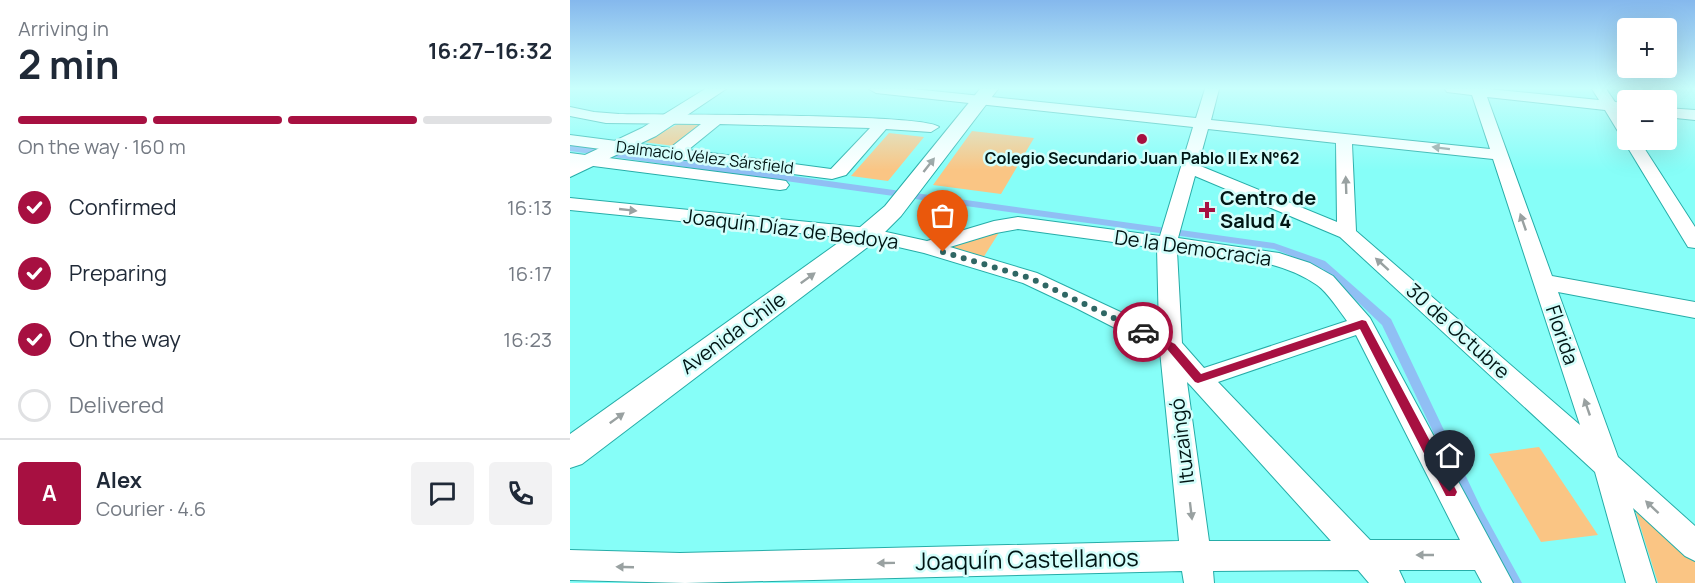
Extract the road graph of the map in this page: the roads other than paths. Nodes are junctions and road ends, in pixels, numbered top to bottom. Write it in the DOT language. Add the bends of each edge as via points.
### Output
graph roads {
  1 [pos="592,116"];
  2 [pos="677,116"];
  3 [pos="967,116"];
  4 [pos="1156,116"];
  5 [pos="1203,116"];
  6 [pos="1486,116"];
  7 [pos="595,117"];
  8 [pos="673,119"];
  9 [pos="716,121"];
  10 [pos="1201,122"];
  11 [pos="883,123"];
  12 [pos="932,127"];
  13 [pos="570,131"];
  14 [pos="1344,137"];
  15 [pos="570,140"];
  16 [pos="621,146"];
  17 [pos="1636,150"];
  18 [pos="672,154"];
  19 [pos="1499,155"];
  20 [pos="580,159"];
  21 [pos="1188,167"];
  22 [pos="570,170"];
  23 [pos="780,185"];
  24 [pos="574,202"];
  25 [pos="1347,232"];
  26 [pos="1170,233"];
  27 [pos="868,234"];
  28 [pos="1695,242"];
  29 [pos="927,247"];
  30 [pos="1544,282"];
  31 [pos="1695,310"];
  32 [pos="1362,324"];
  33 [pos="1171,346"];
  34 [pos="1198,379"];
  35 [pos="570,453"];
  36 [pos="1607,465"];
  37 [pos="1695,546"];
  38 [pos="1363,555"];
  39 [pos="1484,555"];
  40 [pos="570,565"];
  41 [pos="1198,570"];
  42 [pos="676,576"];
  43 [pos="1390,583"];
  44 [pos="1498,583"];
  45 [pos="1641,583"];
  1 -- 7 [label="street"];
  2 -- 8 [label="main road"];
  27 -- 3 [label="main road, Avenida Chile, one-way" via="893,211"];
  4 -- 10 [label="street"];
  5 -- 10 [label="street, Ituzaingó"];
  6 -- 19 [label="street, Florida"];
  7 -- 8 [label="street"];
  7 -- 13 [label="street"];
  8 -- 9 [label="street"];
  8 -- 16 [label="main road"];
  9 -- 11 [label="street"];
  9 -- 18 [label="street"];
  10 -- 14 [label="street"];
  10 -- 21 [label="street, Ituzaingó"];
  11 -- 12 [label="street"];
  11 -- 18 [label="street, Dalmacio Vélez Sársfield" via="840,171 832,174"];
  19 -- 14 [label="street, one-way"];
  25 -- 14 [label="street, one-way"];
  15 -- 16 [label="street, Dalmacio Vélez Sársfield"];
  16 -- 18 [label="street, Dalmacio Vélez Sársfield"];
  16 -- 20 [label="main road"];
  17 -- 28 [label="street"];
  30 -- 19 [label="street, Florida, one-way"];
  20 -- 22 [label="main road"];
  20 -- 23 [label="street, Dalmacio Vélez Sársfield"];
  21 -- 25 [label="street, 30 de Octubre"];
  21 -- 26 [label="street, Ituzaingó"];
  24 -- 27 [label="street, Joaquín Díaz de Bedoya, one-way"];
  36 -- 25 [label="street, 30 de Octubre, one-way"];
  26 -- 29 [label="street, De la Democracia" via="1018,223"];
  26 -- 32 [label="street, De la Democracia" via="1303,268 1326,281"];
  26 -- 33 [label="street, Ituzaingó"];
  27 -- 29 [label="street, Joaquín Díaz de Bedoya"];
  35 -- 27 [label="main road, Avenida Chile, one-way"];
  29 -- 33 [label="street, Joaquín Díaz de Bedoya" via="1030,278"];
  30 -- 31 [label="street"];
  36 -- 30 [label="street, Florida, one-way"];
  32 -- 34 [label="street"];
  32 -- 39 [label="street, De la Democracia"];
  33 -- 34 [label="street"];
  33 -- 41 [label="street, Ituzaingó, one-way"];
  34 -- 38 [label="street"];
  37 -- 36 [label="street, 30 de Octubre, one-way"];
  36 -- 45 [label="street, Florida"];
  39 -- 38 [label="street, Joaquín Castellanos, one-way"];
  38 -- 41 [label="street, Joaquín Castellanos"];
  38 -- 43 [label="street"];
  39 -- 44 [label="street, De la Democracia"];
  42 -- 40 [label="street, Joaquín Castellanos, one-way"];
  41 -- 42 [label="street, Joaquín Castellanos, one-way"];
}
